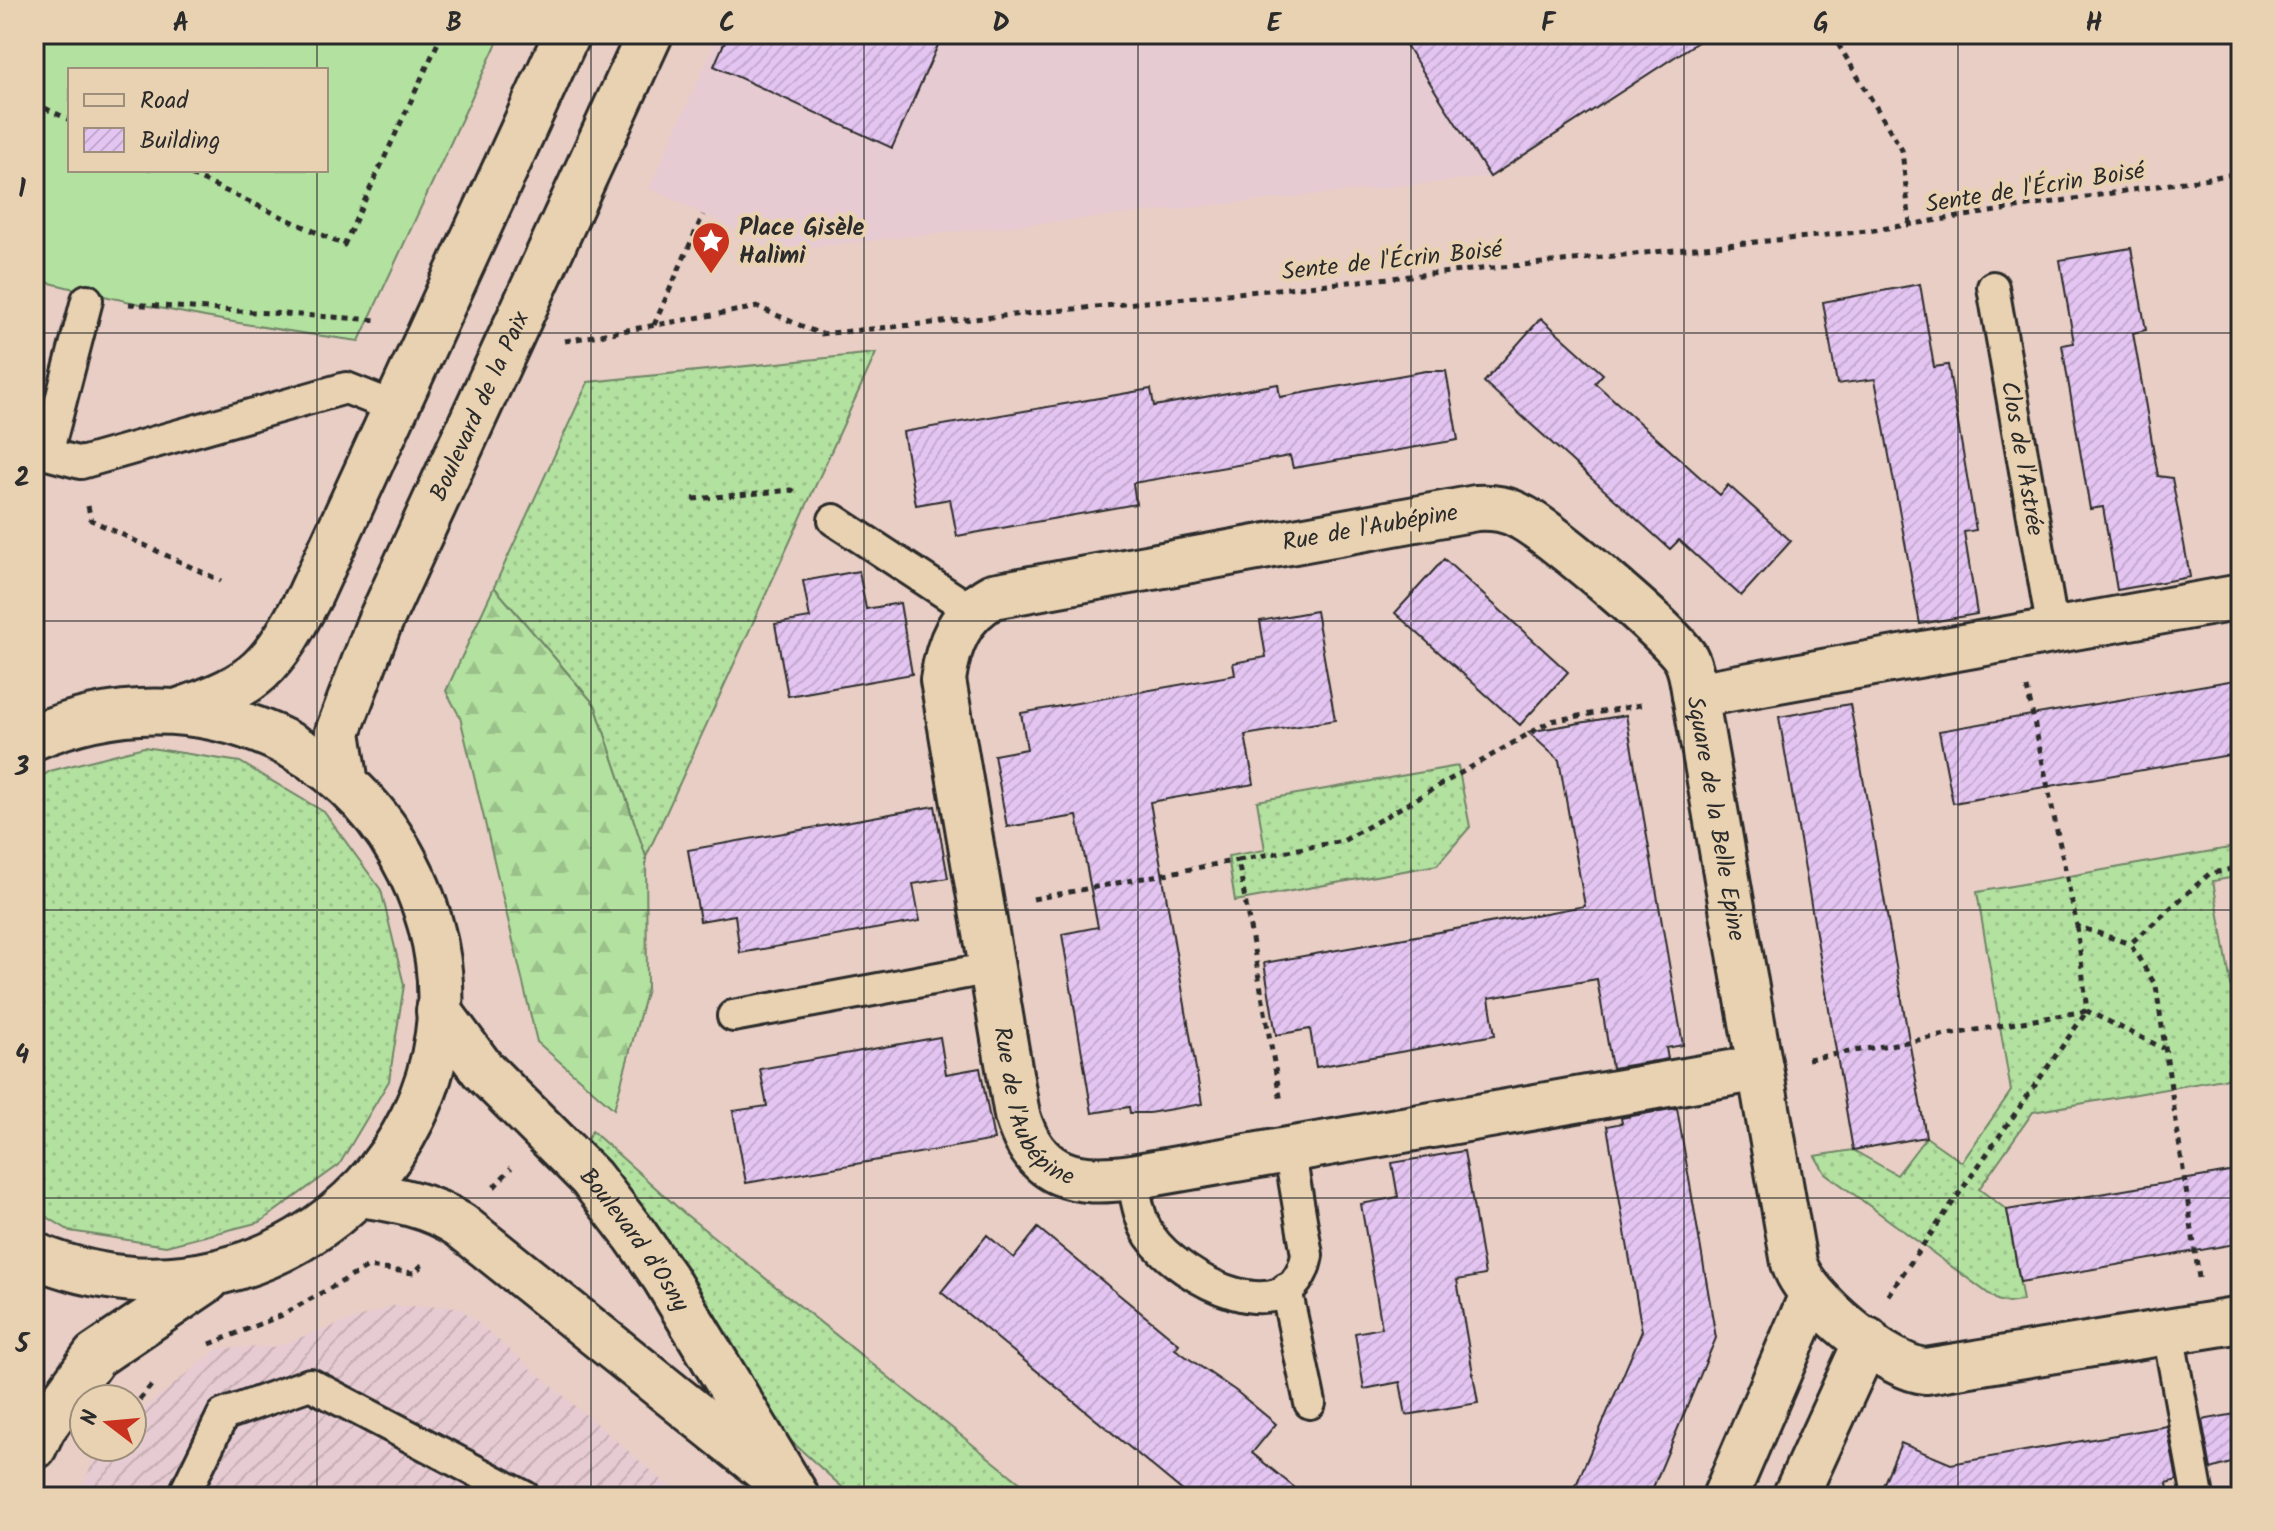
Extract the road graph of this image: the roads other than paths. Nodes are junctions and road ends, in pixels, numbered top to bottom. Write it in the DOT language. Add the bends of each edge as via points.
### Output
graph roads {
  1 [pos="567,34"];
  2 [pos="650,34"];
  3 [pos="1993,287"];
  4 [pos="87,300"];
  5 [pos="394,407"];
  6 [pos="834,520"];
  7 [pos="2241,597"];
  8 [pos="971,610"];
  9 [pos="2034,634"];
  10 [pos="1695,695"];
  11 [pos="176,711"];
  12 [pos="34,737"];
  13 [pos="346,784"];
  14 [pos="992,968"];
  15 [pos="439,1011"];
  16 [pos="733,1016"];
  17 [pos="1760,1068"];
  18 [pos="1289,1149"];
  19 [pos="1132,1177"];
  20 [pos="359,1194"];
  21 [pos="34,1255"];
  22 [pos="214,1275"];
  23 [pos="1286,1289"];
  24 [pos="1812,1295"];
  25 [pos="2205,1326"];
  26 [pos="1864,1337"];
  27 [pos="1310,1403"];
  28 [pos="34,1447"];
  29 [pos="797,1496"];
  30 [pos="183,1497"];
  31 [pos="525,1497"];
  32 [pos="1725,1497"];
  33 [pos="1795,1497"];
  34 [pos="2198,1497"];
  1 -- 5 [label="main road"];
  2 -- 13 [label="main road, Boulevard de la Paix" via="378,626 338,732"];
  3 -- 9 [label="lane, Clos de l'Astrée"];
  4 -- 5 [label="lane" via="47,454 81,463 346,388"];
  5 -- 11 [label="main road" via="279,653 243,685"];
  6 -- 8 [label="lane"];
  7 -- 9 [label="main road, Square de la Belle Epine"];
  8 -- 10 [label="main road, Rue de l'Aubépine" via="993,596 1493,507 1545,533 1653,625 1687,660"];
  8 -- 14 [label="main road, Rue de l'Aubépine" via="954,636 943,680"];
  9 -- 10 [label="main road, Square de la Belle Epine"];
  10 -- 17 [label="main road, Square de la Belle Epine"];
  11 -- 12 [label="main road" via="112,714"];
  11 -- 13 [label="main road" via="258,730 300,750"];
  13 -- 15 [label="main road" via="393,838 411,870 433,939"];
  14 -- 16 [label="lane"];
  14 -- 19 [label="main road, Rue de l'Aubépine" via="1017,1115 1030,1148 1051,1168 1080,1179"];
  15 -- 20 [label="main road" via="430,1067 415,1110 381,1169"];
  15 -- 29 [label="main road, Boulevard d'Osny" via="482,1069 591,1178 665,1278"];
  17 -- 18 [label="main road, Rue de l'Aubépine"];
  17 -- 24 [label="main road, Square de la Belle Epine" via="1794,1263"];
  18 -- 19 [label="main road, Rue de l'Aubépine"];
  18 -- 23 [label="lane" via="1307,1255 1301,1273"];
  19 -- 23 [label="lane" via="1149,1234 1188,1274 1230,1294 1259,1296"];
  20 -- 22 [label="main road" via="292,1246"];
  20 -- 29 [label="main road, Boulevard d'Osny" via="406,1201 460,1225"];
  21 -- 22 [label="main road" via="123,1280"];
  22 -- 28 [label="main road" via="95,1356"];
  23 -- 27 [label="lane"];
  24 -- 26 [label="main road, Square de la Belle Epine"];
  24 -- 32 [label="main road"];
  25 -- 26 [label="main road, Square de la Belle Epine" via="1926,1371 1909,1369"];
  25 -- 34 [label="lane"];
  26 -- 33 [label="main road"];
  30 -- 31 [label="lane" via="223,1415 310,1384"];
}
